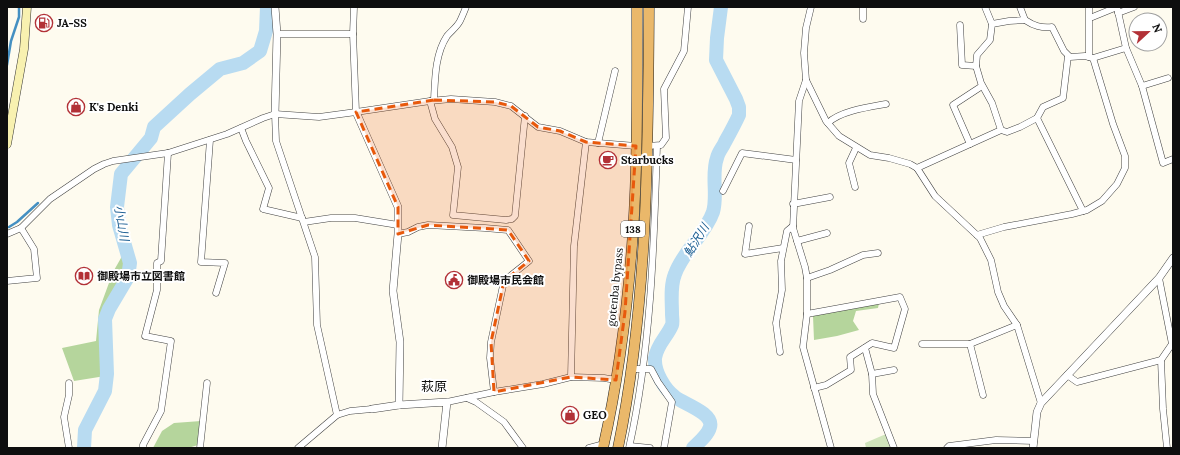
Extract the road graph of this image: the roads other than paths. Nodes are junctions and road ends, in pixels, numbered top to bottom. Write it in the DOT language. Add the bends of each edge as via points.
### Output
graph roads {
  1 [pos="27,7"];
  2 [pos="275,7"];
  3 [pos="354,7"];
  4 [pos="466,7"];
  5 [pos="637,7"];
  6 [pos="649,7"];
  7 [pos="688,7"];
  8 [pos="811,7"];
  9 [pos="863,7"];
  10 [pos="985,7"];
  11 [pos="1020,7"];
  12 [pos="1089,7"];
  13 [pos="1134,7"];
  14 [pos="1118,9"];
  15 [pos="1090,18"];
  16 [pos="863,19"];
  17 [pos="1024,20"];
  18 [pos="992,24"];
  19 [pos="960,25"];
  20 [pos="277,34"];
  21 [pos="353,34"];
  22 [pos="1126,48"];
  23 [pos="1068,56"];
  24 [pos="1091,57"];
  25 [pos="976,66"];
  26 [pos="615,71"];
  27 [pos="1168,78"];
  28 [pos="806,80"];
  29 [pos="982,86"];
  30 [pos="1142,86"];
  31 [pos="432,100"];
  32 [pos="886,104"];
  33 [pos="356,112"];
  34 [pos="275,114"];
  35 [pos="525,116"];
  36 [pos="1037,118"];
  37 [pos="828,124"];
  38 [pos="241,128"];
  39 [pos="1001,130"];
  40 [pos="210,140"];
  41 [pos="586,142"];
  42 [pos="598,143"];
  43 [pos="7,144"];
  44 [pos="970,144"];
  45 [pos="636,146"];
  46 [pos="653,146"];
  47 [pos="856,148"];
  48 [pos="168,153"];
  49 [pos="1173,159"];
  50 [pos="796,160"];
  51 [pos="917,168"];
  52 [pos="855,187"];
  53 [pos="723,191"];
  54 [pos="830,197"];
  55 [pos="793,204"];
  56 [pos="1083,211"];
  57 [pos="303,220"];
  58 [pos="398,225"];
  59 [pos="749,226"];
  60 [pos="793,226"];
  61 [pos="21,228"];
  62 [pos="827,233"];
  63 [pos="7,234"];
  64 [pos="398,234"];
  65 [pos="978,235"];
  66 [pos="797,241"];
  67 [pos="783,248"];
  68 [pos="878,253"];
  69 [pos="1173,258"];
  70 [pos="807,278"];
  71 [pos="1159,278"];
  72 [pos="7,281"];
  73 [pos="216,293"];
  74 [pos="807,314"];
  75 [pos="1017,325"];
  76 [pos="922,344"];
  77 [pos="970,344"];
  78 [pos="865,348"];
  79 [pos="780,352"];
  80 [pos="1161,360"];
  81 [pos="631,369"];
  82 [pos="642,369"];
  83 [pos="894,370"];
  84 [pos="872,374"];
  85 [pos="1067,375"];
  86 [pos="571,377"];
  87 [pos="616,380"];
  88 [pos="69,383"];
  89 [pos="206,383"];
  90 [pos="814,388"];
  91 [pos="494,392"];
  92 [pos="983,395"];
  93 [pos="467,398"];
  94 [pos="447,402"];
  95 [pos="1041,402"];
  96 [pos="399,405"];
  97 [pos="372,409"];
  98 [pos="337,415"];
  99 [pos="1034,445"];
  100 [pos="604,446"];
  101 [pos="629,447"];
  102 [pos="70,448"];
  103 [pos="143,448"];
  104 [pos="200,448"];
  105 [pos="298,448"];
  106 [pos="442,448"];
  107 [pos="523,448"];
  108 [pos="589,448"];
  109 [pos="618,448"];
  110 [pos="650,448"];
  111 [pos="664,448"];
  112 [pos="831,448"];
  113 [pos="894,448"];
  114 [pos="947,448"];
  115 [pos="1167,448"];
  1 -- 43 [label="main road" via="24,49"];
  2 -- 20 [label="street"];
  3 -- 21 [label="street"];
  4 -- 31 [label="street" via="441,50"];
  5 -- 45 [label="highway, gotenba bypass / 138"];
  6 -- 46 [label="highway, 138"];
  7 -- 46 [label="street" via="684,51 664,89 666,138 664,142"];
  8 -- 28 [label="street" via="804,53"];
  9 -- 16 [label="street"];
  10 -- 18 [label="street"];
  11 -- 17 [label="street"];
  12 -- 15 [label="street"];
  13 -- 14 [label="street"];
  14 -- 15 [label="street"];
  14 -- 22 [label="street"];
  15 -- 24 [label="street"];
  17 -- 18 [label="street"];
  17 -- 23 [label="street" via="1033,26 1052,27"];
  18 -- 25 [label="street" via="990,40 977,55"];
  19 -- 25 [label="street" via="962,65"];
  20 -- 21 [label="street"];
  20 -- 34 [label="street"];
  21 -- 33 [label="street"];
  22 -- 24 [label="street"];
  22 -- 30 [label="street"];
  23 -- 24 [label="street"];
  23 -- 36 [label="street" via="1063,98 1043,106"];
  24 -- 56 [label="street" via="1125,156 1125,168 1116,184 1102,200"];
  25 -- 29 [label="street"];
  26 -- 42 [label="street"];
  27 -- 30 [label="street"];
  28 -- 37 [label="street"];
  28 -- 50 [label="street" via="799,101"];
  29 -- 39 [label="street" via="992,103"];
  29 -- 44 [label="street" via="953,105"];
  30 -- 49 [label="street" via="1163,163"];
  31 -- 33 [label="street"];
  31 -- 35 [label="street" via="495,102 511,106"];
  31 -- 35 [label="street" via="435,119 452,147 458,167 453,215 506,220 515,216"];
  32 -- 37 [label="street" via="834,118"];
  33 -- 34 [label="street" via="319,117"];
  33 -- 58 [label="street" via="398,206"];
  34 -- 38 [label="street"];
  34 -- 57 [label="street" via="276,141"];
  35 -- 41 [label="street" via="538,127 560,131"];
  36 -- 39 [label="street" via="1007,132"];
  36 -- 56 [label="street"];
  37 -- 47 [label="street"];
  38 -- 40 [label="street"];
  38 -- 57 [label="street" via="269,188 263,209"];
  39 -- 44 [label="street"];
  40 -- 48 [label="street"];
  40 -- 73 [label="street" via="201,262 225,263"];
  41 -- 42 [label="street"];
  41 -- 86 [label="street" via="574,246"];
  42 -- 45 [label="street"];
  44 -- 51 [label="street"];
  45 -- 87 [label="highway, gotenba bypass / 138" via="633,231"];
  46 -- 81 [label="highway, 138"];
  46 -- 82 [label="street" via="655,222"];
  47 -- 51 [label="street" via="870,155 889,158"];
  47 -- 52 [label="street" via="849,163"];
  48 -- 61 [label="street" via="113,160 104,164 50,199"];
  48 -- 103 [label="street" via="161,261 157,263 157,290 145,336 171,341 161,411"];
  50 -- 53 [label="street" via="742,153"];
  50 -- 55 [label="street"];
  51 -- 65 [label="street" via="935,196"];
  54 -- 55 [label="street"];
  55 -- 60 [label="street"];
  56 -- 65 [label="street" via="1004,227"];
  57 -- 58 [label="street" via="355,218"];
  57 -- 98 [label="street" via="315,257 317,325"];
  58 -- 64 [label="street"];
  59 -- 67 [label="street" via="745,254"];
  60 -- 66 [label="street"];
  60 -- 67 [label="street" via="787,231"];
  61 -- 63 [label="street"];
  61 -- 72 [label="street" via="34,249 37,278"];
  62 -- 66 [label="street"];
  64 -- 91 [label="street" via="428,225 508,230 529,261 504,281 491,342"];
  64 -- 96 [label="street" via="393,291 400,342"];
  65 -- 75 [label="street" via="991,260 1004,306"];
  66 -- 70 [label="street"];
  67 -- 79 [label="street" via="782,290 776,323"];
  68 -- 70 [label="street" via="863,255"];
  69 -- 71 [label="street"];
  70 -- 74 [label="street"];
  71 -- 80 [label="street" via="1172,344"];
  71 -- 85 [label="street"];
  74 -- 78 [label="street" via="900,297 905,309 894,348 872,343"];
  74 -- 90 [label="street" via="803,347"];
  75 -- 77 [label="street"];
  75 -- 95 [label="street"];
  76 -- 77 [label="street"];
  77 -- 92 [label="street"];
  78 -- 84 [label="street"];
  78 -- 90 [label="street" via="850,357 851,370 826,385"];
  80 -- 85 [label="street" via="1078,382"];
  80 -- 115 [label="street"];
  81 -- 82 [label="street"];
  81 -- 109 [label="highway, 138"];
  82 -- 101 [label="street"];
  82 -- 111 [label="street" via="651,369 672,402"];
  83 -- 84 [label="street"];
  84 -- 113 [label="street" via="873,394"];
  85 -- 95 [label="street"];
  86 -- 87 [label="street"];
  86 -- 91 [label="street"];
  87 -- 100 [label="highway, gotenba bypass / 138"];
  88 -- 102 [label="street" via="64,417"];
  89 -- 104 [label="street"];
  90 -- 112 [label="street"];
  91 -- 93 [label="street"];
  93 -- 94 [label="street"];
  93 -- 107 [label="street" via="504,422"];
  94 -- 96 [label="street"];
  94 -- 106 [label="street"];
  95 -- 99 [label="street" via="1037,412"];
  96 -- 97 [label="street"];
  97 -- 98 [label="street"];
  98 -- 105 [label="street"];
  99 -- 114 [label="street" via="996,440"];
  100 -- 108 [label="street"];
  101 -- 110 [label="street"];
}
